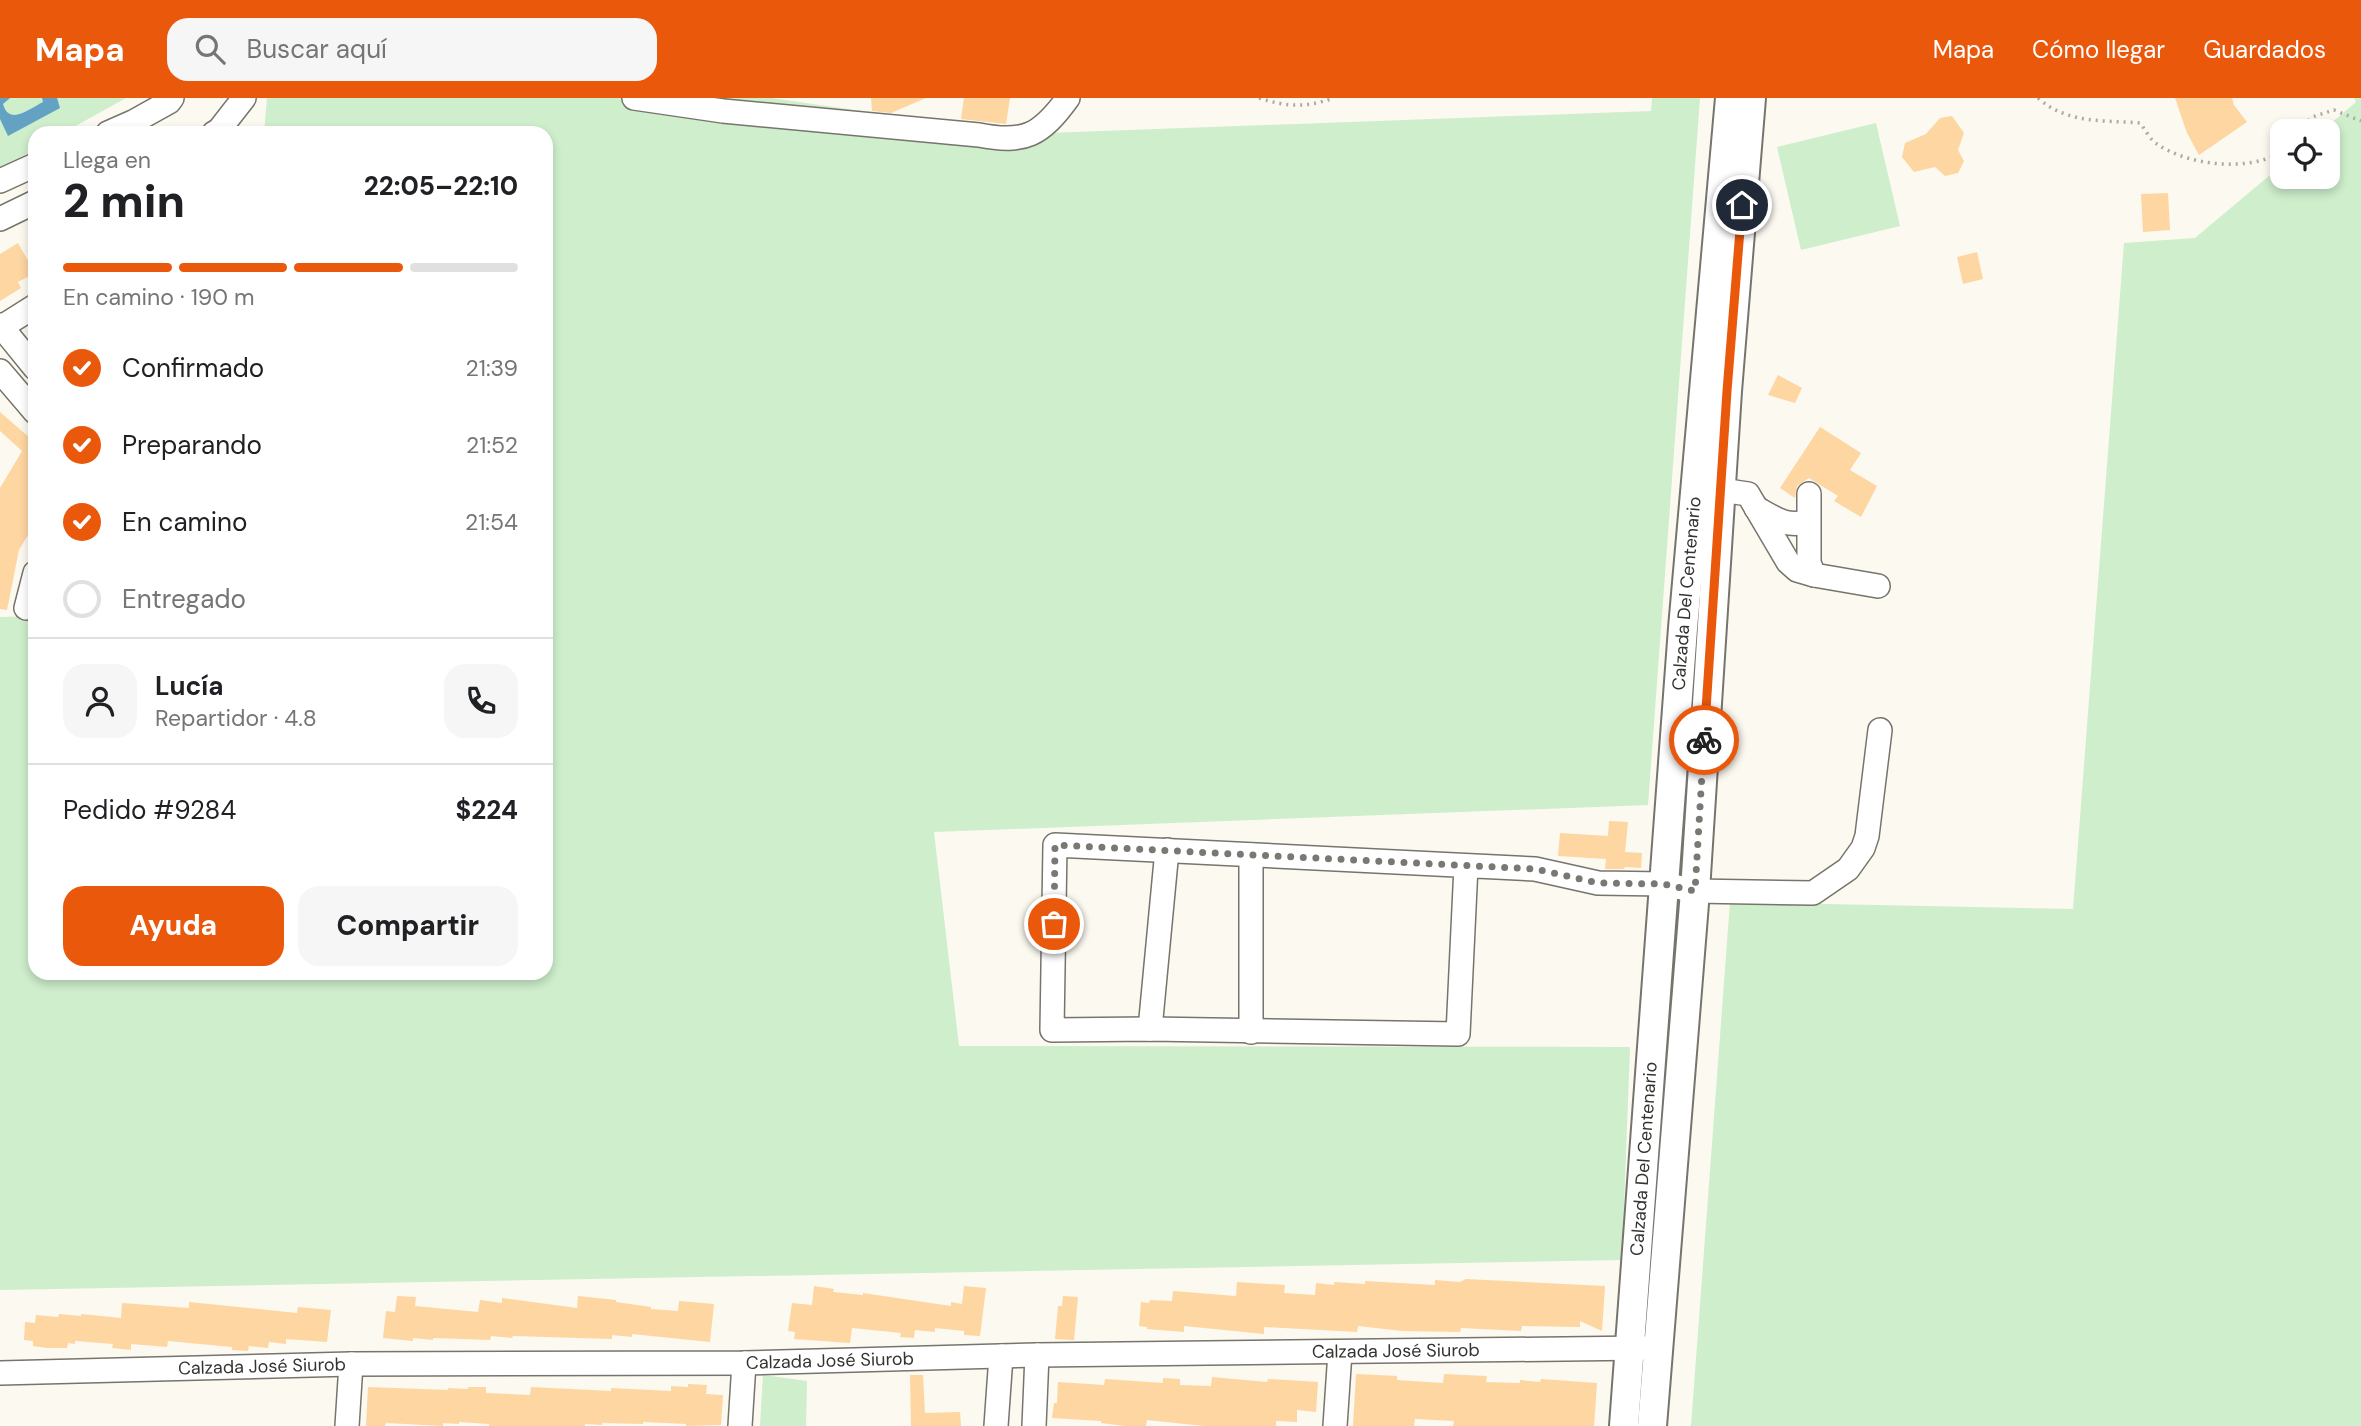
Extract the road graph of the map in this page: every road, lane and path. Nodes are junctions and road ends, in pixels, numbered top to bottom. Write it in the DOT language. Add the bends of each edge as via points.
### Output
graph roads {
  1 [pos="172,98"];
  2 [pos="244,98"];
  3 [pos="634,98"];
  4 [pos="1068,98"];
  5 [pos="1259,98"];
  6 [pos="1334,98"];
  7 [pos="1730,98"];
  8 [pos="1751,98"];
  9 [pos="2038,98"];
  10 [pos="2310,119"];
  11 [pos="2361,121"];
  12 [pos="124,126"];
  13 [pos="222,126"];
  14 [pos="2270,158"];
  15 [pos="28,168"];
  16 [pos="0,181"];
  17 [pos="28,205"];
  18 [pos="0,219"];
  19 [pos="28,310"];
  20 [pos="0,327"];
  21 [pos="28,360"];
  22 [pos="0,371"];
  23 [pos="28,404"];
  24 [pos="1721,490"];
  25 [pos="1809,494"];
  26 [pos="1756,508"];
  27 [pos="1808,522"];
  28 [pos="1814,575"];
  29 [pos="1878,586"];
  30 [pos="28,600"];
  31 [pos="26,608"];
  32 [pos="1880,730"];
  33 [pos="1167,850"];
  34 [pos="1251,855"];
  35 [pos="1466,866"];
  36 [pos="1664,884"];
  37 [pos="1695,891"];
  38 [pos="1150,1029"];
  39 [pos="1251,1032"];
  40 [pos="1644,1348"];
  41 [pos="1340,1352"];
  42 [pos="1037,1355"];
  43 [pos="1001,1356"];
  44 [pos="744,1363"];
  45 [pos="351,1364"];
  46 [pos="0,1373"];
  47 [pos="347,1426"];
  48 [pos="740,1426"];
  49 [pos="996,1426"];
  50 [pos="1034,1426"];
  51 [pos="1335,1426"];
  52 [pos="1624,1426"];
  53 [pos="1652,1426"];
  1 -- 12 [label="street"];
  2 -- 13 [label="street"];
  3 -- 4 [label="street" via="1001,139 1022,138 1051,121"];
  5 -- 6 [label="path" via="1309,106"];
  7 -- 36 [label="main road, Calzada Del Centenario"];
  8 -- 24 [label="main road, Calzada Del Centenario"];
  9 -- 14 [label="path" via="2073,118 2140,123 2155,143 2192,159 2240,165"];
  10 -- 11 [label="path" via="2334,110"];
  15 -- 16 [label="street"];
  17 -- 18 [label="street"];
  19 -- 20 [label="street"];
  20 -- 21 [label="street"];
  22 -- 23 [label="street"];
  24 -- 26 [label="street" via="1748,494"];
  24 -- 37 [label="main road, Calzada Del Centenario"];
  25 -- 27 [label="street"];
  26 -- 27 [label="street" via="1784,523"];
  26 -- 28 [label="street" via="1788,562"];
  27 -- 28 [label="street" via="1809,563"];
  28 -- 29 [label="street"];
  30 -- 31 [label="street"];
  32 -- 37 [label="street" via="1867,836 1848,869 1814,893"];
  33 -- 34 [label="street"];
  33 -- 38 [label="street"];
  33 -- 38 [label="street" via="1055,845 1052,1030"];
  34 -- 35 [label="street"];
  34 -- 39 [label="street"];
  35 -- 36 [label="street" via="1535,869 1598,883"];
  35 -- 39 [label="street" via="1458,1034"];
  36 -- 37 [label="street"];
  36 -- 40 [label="main road, Calzada Del Centenario"];
  37 -- 40 [label="main road, Calzada Del Centenario"];
  38 -- 39 [label="street"];
  40 -- 41 [label="street, Calzada José Siurob"];
  40 -- 52 [label="main road, Calzada Del Centenario"];
  40 -- 53 [label="main road, Calzada Del Centenario"];
  41 -- 42 [label="street, Calzada José Siurob"];
  41 -- 51 [label="street"];
  42 -- 43 [label="street, Calzada José Siurob"];
  42 -- 50 [label="street"];
  43 -- 44 [label="street, Calzada José Siurob"];
  43 -- 49 [label="street"];
  44 -- 45 [label="street, Calzada José Siurob"];
  44 -- 48 [label="street"];
  45 -- 46 [label="street, Calzada José Siurob"];
  45 -- 47 [label="street"];
}
